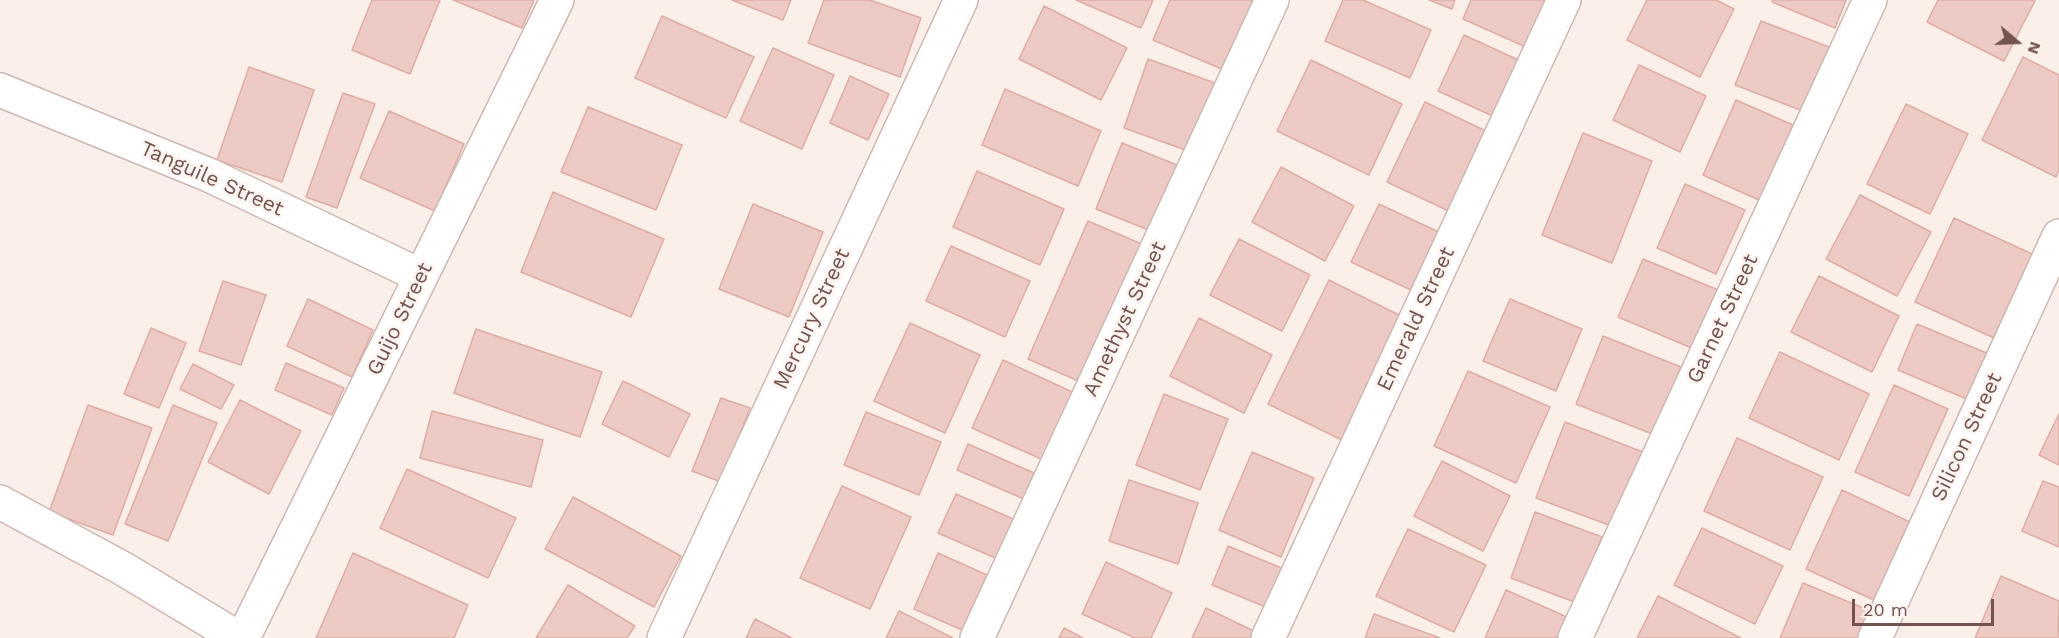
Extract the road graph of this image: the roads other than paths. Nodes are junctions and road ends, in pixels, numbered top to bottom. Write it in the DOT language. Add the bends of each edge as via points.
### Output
graph roads {
  1 [pos="557,0"];
  2 [pos="961,0"];
  3 [pos="1272,0"];
  4 [pos="1564,0"];
  5 [pos="1870,0"];
  6 [pos="0,90"];
  7 [pos="2059,236"];
  8 [pos="421,276"];
  9 [pos="0,502"];
  10 [pos="238,638"];
  11 [pos="243,638"];
  12 [pos="664,638"];
  13 [pos="977,638"];
  14 [pos="1268,638"];
  15 [pos="1575,638"];
  16 [pos="1875,638"];
  1 -- 8 [label="street, Guijo Street"];
  2 -- 12 [label="street, Mercury Street"];
  3 -- 13 [label="street, Amethyst Street"];
  4 -- 14 [label="street, Emerald Street"];
  5 -- 15 [label="street, Garnet Street"];
  6 -- 8 [label="street, Tanguile Street" via="209,175"];
  7 -- 16 [label="street, Silicon Street"];
  8 -- 11 [label="street, Guijo Street"];
  9 -- 10 [label="street" via="122,568"];
}
